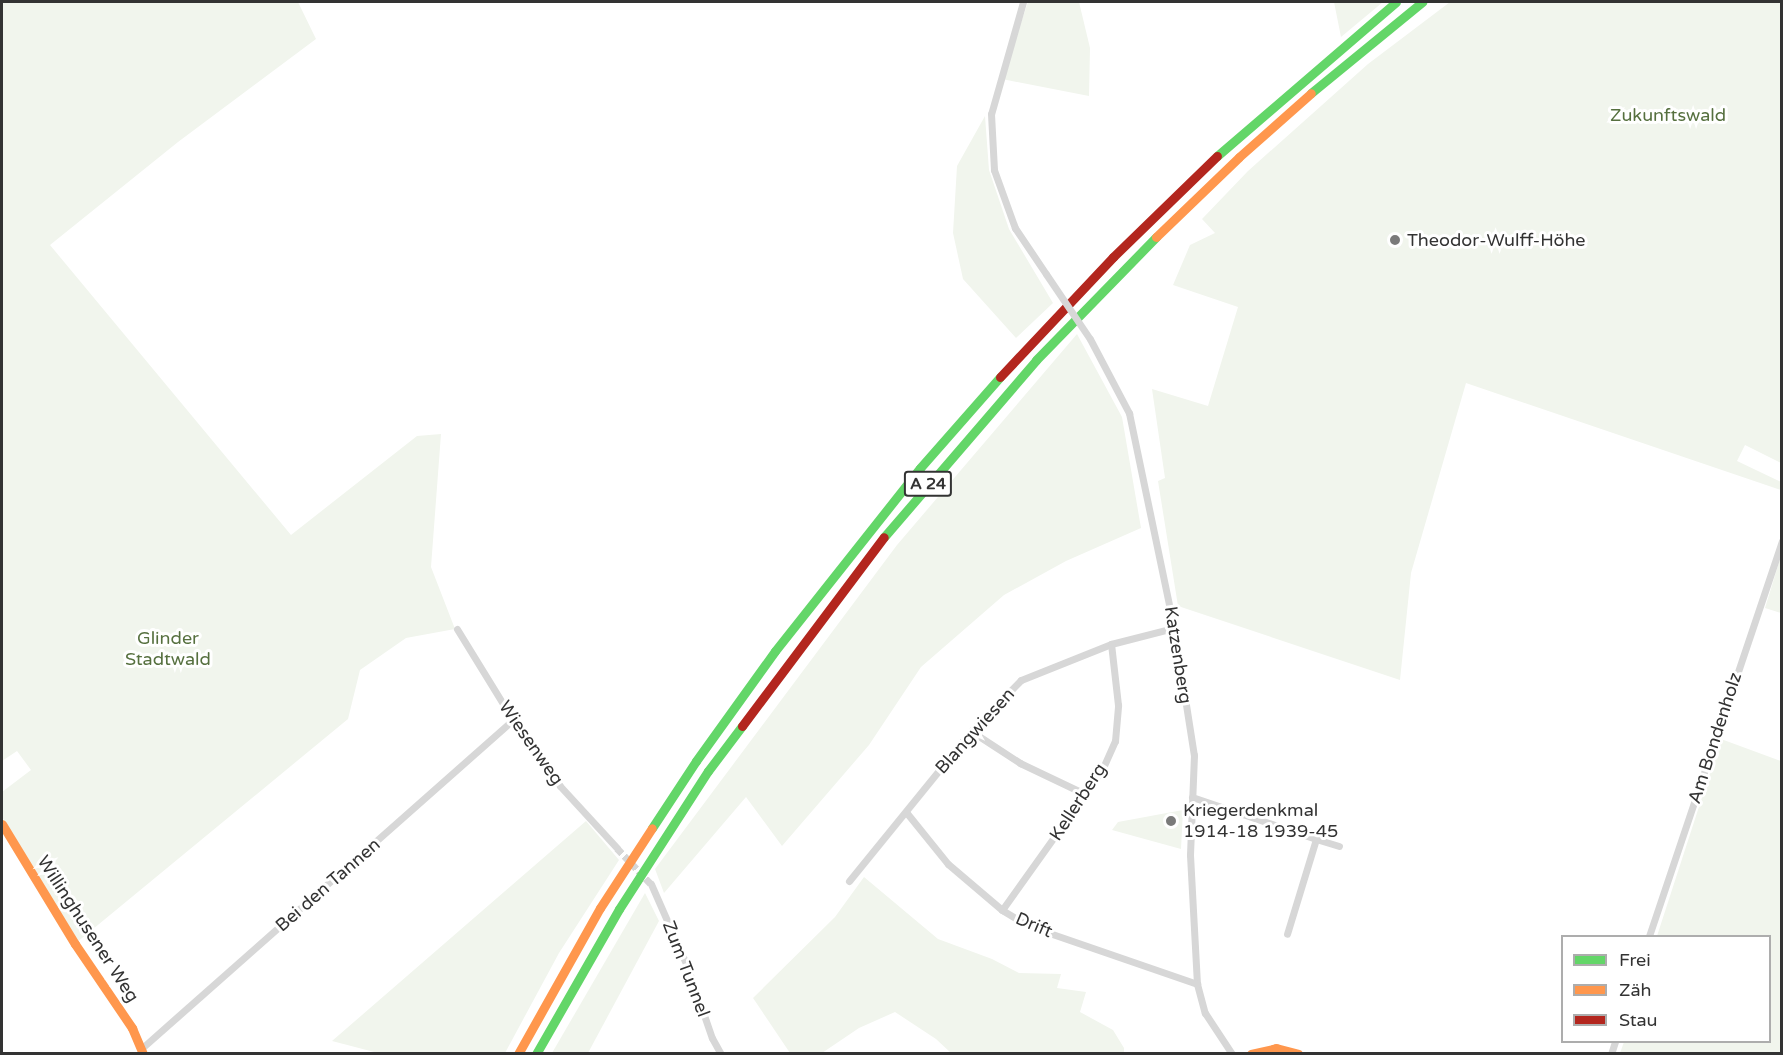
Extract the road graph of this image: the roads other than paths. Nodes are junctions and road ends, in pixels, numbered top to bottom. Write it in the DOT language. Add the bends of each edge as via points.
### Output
graph roads {
  1 [pos="1023,2"];
  2 [pos="1396,2"];
  3 [pos="1422,2"];
  4 [pos="1782,541"];
  5 [pos="1174,628"];
  6 [pos="457,629"];
  7 [pos="1111,644"];
  8 [pos="513,720"];
  9 [pos="971,731"];
  10 [pos="1085,794"];
  11 [pos="1192,797"];
  12 [pos="906,812"];
  13 [pos="2,824"];
  14 [pos="1316,839"];
  15 [pos="1339,846"];
  16 [pos="616,848"];
  17 [pos="849,881"];
  18 [pos="651,884"];
  19 [pos="1002,910"];
  20 [pos="1287,934"];
  21 [pos="1649,935"];
  22 [pos="1197,984"];
  23 [pos="142,1051"];
  24 [pos="518,1053"];
  25 [pos="536,1053"];
  26 [pos="721,1053"];
  27 [pos="1232,1053"];
  28 [pos="1251,1053"];
  29 [pos="1298,1053"];
  1 -- 5 [label="street, Katzenberg, bridge" via="991,114 994,170 1016,228 1090,339 1129,414"];
  2 -- 24 [label="main road, A 24" via="1228,146 1113,257 920,468 775,651 696,761 600,908"];
  3 -- 25 [label="main road, A 24" via="1239,157 1124,268 1036,360 933,478 836,598 708,771 619,909"];
  4 -- 21 [label="street, Am Bondenholz"];
  5 -- 7 [label="street, Blangwiesen"];
  5 -- 11 [label="street, Katzenberg" via="1194,755"];
  6 -- 8 [label="street, Wiesenweg"];
  7 -- 9 [label="street, Blangwiesen" via="1021,680"];
  7 -- 10 [label="street, Kellerberg" via="1118,705 1114,741 1102,770"];
  8 -- 16 [label="street, Wiesenweg" via="560,786"];
  8 -- 23 [label="street, Bei den Tannen"];
  9 -- 10 [label="street" via="1020,763"];
  9 -- 12 [label="street, Blangwiesen"];
  10 -- 19 [label="street, Kellerberg"];
  11 -- 14 [label="street"];
  11 -- 22 [label="street, Katzenberg" via="1190,866"];
  12 -- 17 [label="street, Blangwiesen"];
  12 -- 19 [label="street, Drift" via="948,864"];
  13 -- 23 [label="main road, Willinghusener Weg"];
  14 -- 15 [label="street"];
  14 -- 20 [label="street"];
  18 -- 26 [label="street, Zum Tunnel"];
  19 -- 22 [label="street, Drift" via="1043,932"];
  22 -- 27 [label="street, Katzenberg" via="1205,1013"];
  28 -- 29 [label="main road" via="1276,1047"];
}
